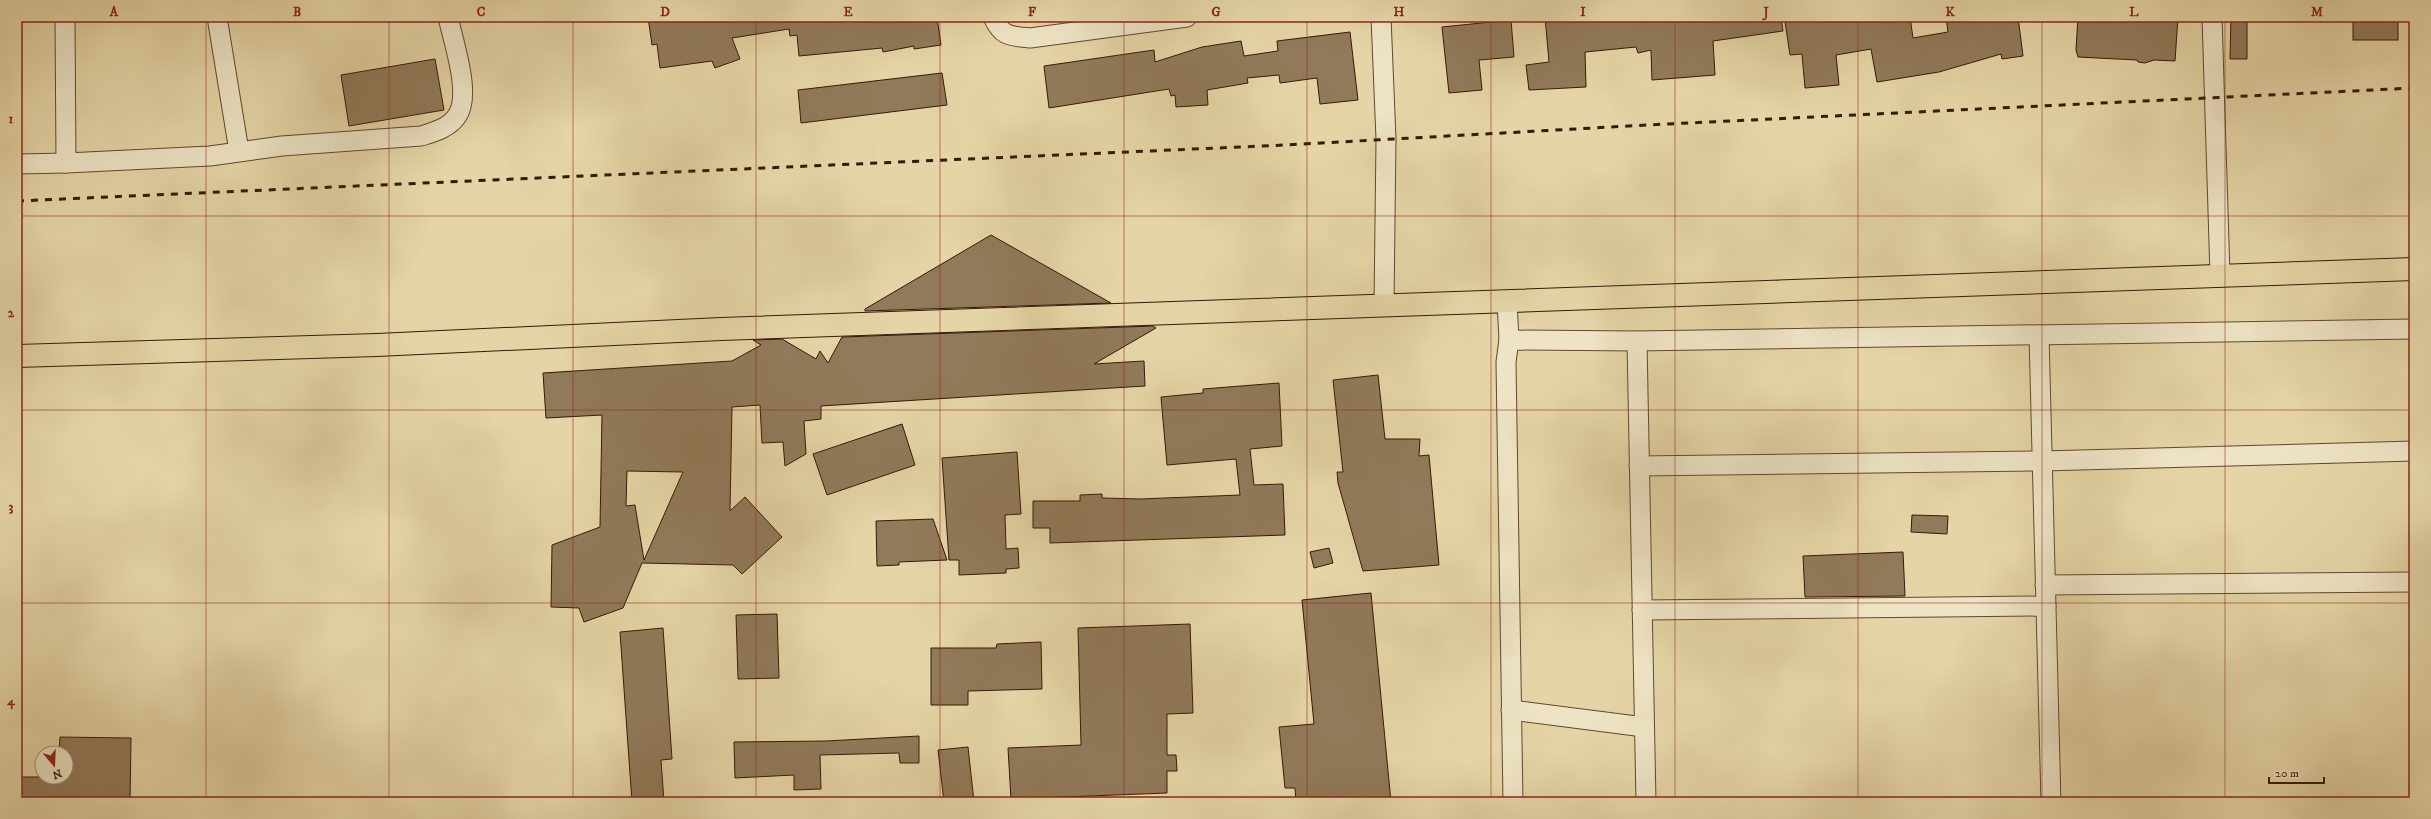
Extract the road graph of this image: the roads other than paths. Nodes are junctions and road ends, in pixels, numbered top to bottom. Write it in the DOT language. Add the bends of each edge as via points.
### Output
graph roads {
  1 [pos="65,17"];
  2 [pos="217,17"];
  3 [pos="448,17"];
  4 [pos="993,17"];
  5 [pos="1187,17"];
  6 [pos="1382,17"];
  7 [pos="2212,17"];
  8 [pos="239,151"];
  9 [pos="66,163"];
  10 [pos="17,164"];
  11 [pos="2414,269"];
  12 [pos="2220,275"];
  13 [pos="1507,301"];
  14 [pos="1384,304"];
  15 [pos="2414,329"];
  16 [pos="2038,335"];
  17 [pos="1509,340"];
  18 [pos="1637,342"];
  19 [pos="17,356"];
  20 [pos="2414,450"];
  21 [pos="2042,461"];
  22 [pos="1639,466"];
  23 [pos="2414,582"];
  24 [pos="2045,585"];
  25 [pos="2046,606"];
  26 [pos="1642,610"];
  27 [pos="1511,710"];
  28 [pos="1644,727"];
  29 [pos="1513,802"];
  30 [pos="1646,802"];
  31 [pos="2051,802"];
  1 -- 9 [label="street"];
  2 -- 8 [label="street"];
  3 -- 8 [label="street" via="461,77 463,102 458,115 450,124 436,132 421,136"];
  4 -- 5 [label="street" via="998,29 1010,36 1030,38"];
  6 -- 14 [label="street" via="1386,139"];
  7 -- 12 [label="street"];
  8 -- 9 [label="street" via="210,156"];
  9 -- 10 [label="street"];
  11 -- 12 [label="main road"];
  12 -- 13 [label="main road"];
  13 -- 14 [label="main road"];
  13 -- 17 [label="street"];
  14 -- 19 [label="main road" via="721,329 377,346"];
  15 -- 16 [label="street"];
  16 -- 18 [label="street"];
  16 -- 21 [label="street"];
  17 -- 18 [label="street"];
  17 -- 27 [label="street" via="1506,362"];
  18 -- 22 [label="street"];
  20 -- 21 [label="street"];
  21 -- 22 [label="street"];
  21 -- 24 [label="street"];
  22 -- 26 [label="street"];
  23 -- 24 [label="street"];
  24 -- 25 [label="street"];
  25 -- 26 [label="street"];
  25 -- 31 [label="street"];
  26 -- 28 [label="street"];
  27 -- 28 [label="street"];
  27 -- 29 [label="street"];
  28 -- 30 [label="street"];
}
